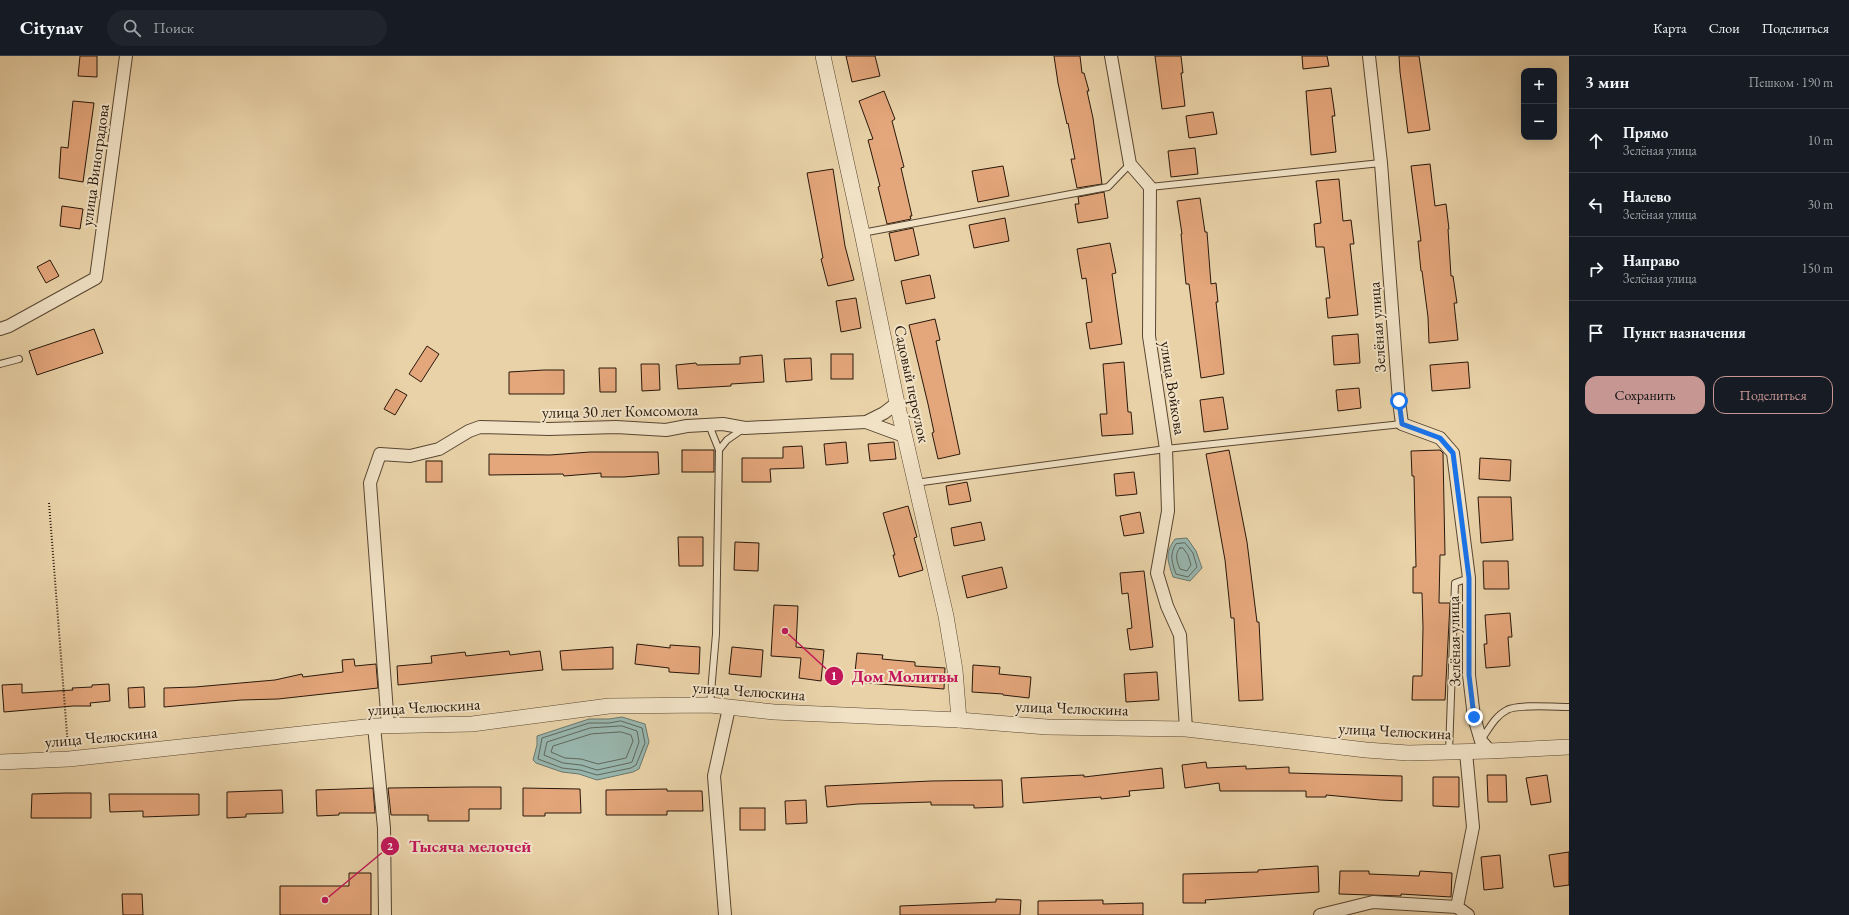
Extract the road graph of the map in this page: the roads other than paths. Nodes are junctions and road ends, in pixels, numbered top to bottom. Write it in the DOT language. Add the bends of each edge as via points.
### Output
graph roads {
  1 [pos="126,56"];
  2 [pos="823,56"];
  3 [pos="1111,56"];
  4 [pos="1369,56"];
  5 [pos="1381,162"];
  6 [pos="1130,164"];
  7 [pos="1150,187"];
  8 [pos="862,234"];
  9 [pos="0,329"];
  10 [pos="19,360"];
  11 [pos="0,364"];
  12 [pos="897,403"];
  13 [pos="866,422"];
  14 [pos="1402,424"];
  15 [pos="709,425"];
  16 [pos="745,428"];
  17 [pos="904,436"];
  18 [pos="1166,449"];
  19 [pos="719,450"];
  20 [pos="915,483"];
  21 [pos="1469,578"];
  22 [pos="710,705"];
  23 [pos="1569,707"];
  24 [pos="729,708"];
  25 [pos="959,720"];
  26 [pos="381,726"];
  27 [pos="1186,729"];
  28 [pos="1485,746"];
  29 [pos="1569,747"];
  30 [pos="1466,752"];
  31 [pos="1449,753"];
  32 [pos="0,762"];
  33 [pos="1457,907"];
  34 [pos="385,915"];
  35 [pos="725,915"];
  36 [pos="1320,915"];
  37 [pos="1468,915"];
  1 -- 9 [label="street, улица Виноградова" via="96,278"];
  2 -- 8 [label="street, Садовый переулок"];
  3 -- 6 [label="street"];
  4 -- 5 [label="street, Зелёная улица"];
  5 -- 7 [label="lane"];
  5 -- 14 [label="street, Зелёная улица"];
  6 -- 7 [label="street"];
  6 -- 8 [label="lane" via="1108,187"];
  7 -- 18 [label="street, улица Войкова" via="1149,336"];
  8 -- 12 [label="street, Садовый переулок"];
  10 -- 11 [label="lane"];
  12 -- 13 [label="street, улица 30 лет Комсомола"];
  12 -- 17 [label="street, Садовый переулок"];
  13 -- 16 [label="street, улица 30 лет Комсомола"];
  13 -- 17 [label="street, улица 30 лет Комсомола"];
  14 -- 18 [label="lane"];
  14 -- 21 [label="street, Зелёная улица" via="1440,438 1453,453"];
  15 -- 16 [label="street, улица 30 лет Комсомола" via="723,424"];
  15 -- 19 [label="lane"];
  15 -- 26 [label="street, улица 30 лет Комсомола" via="666,430 616,426 549,429 480,427 439,449 410,456 380,454 370,483"];
  16 -- 19 [label="lane" via="727,440"];
  17 -- 20 [label="street, Садовый переулок"];
  18 -- 20 [label="lane"];
  18 -- 27 [label="street, улица Войкова" via="1168,511 1157,573 1167,606 1180,635"];
  19 -- 22 [label="lane" via="716,634"];
  20 -- 25 [label="street, Садовый переулок" via="946,616 955,670"];
  21 -- 28 [label="street, Зелёная улица" via="1469,675 1474,717"];
  21 -- 31 [label="lane" via="1455,583"];
  22 -- 24 [label="street, улица Челюскина"];
  22 -- 26 [label="street, улица Челюскина" via="609,706 472,724"];
  23 -- 28 [label="lane" via="1508,709 1495,720"];
  24 -- 25 [label="street, улица Челюскина"];
  24 -- 35 [label="street" via="714,776"];
  25 -- 27 [label="street, улица Челюскина" via="1047,727"];
  26 -- 32 [label="street, улица Челюскина" via="69,759"];
  26 -- 34 [label="street"];
  27 -- 31 [label="street, улица Челюскина" via="1366,750"];
  28 -- 29 [label="street, улица Челюскина"];
  28 -- 30 [label="street, улица Челюскина"];
  30 -- 31 [label="street, улица Челюскина"];
  30 -- 33 [label="street" via="1473,827"];
  33 -- 36 [label="street" via="1373,902"];
  33 -- 37 [label="street"];
}
